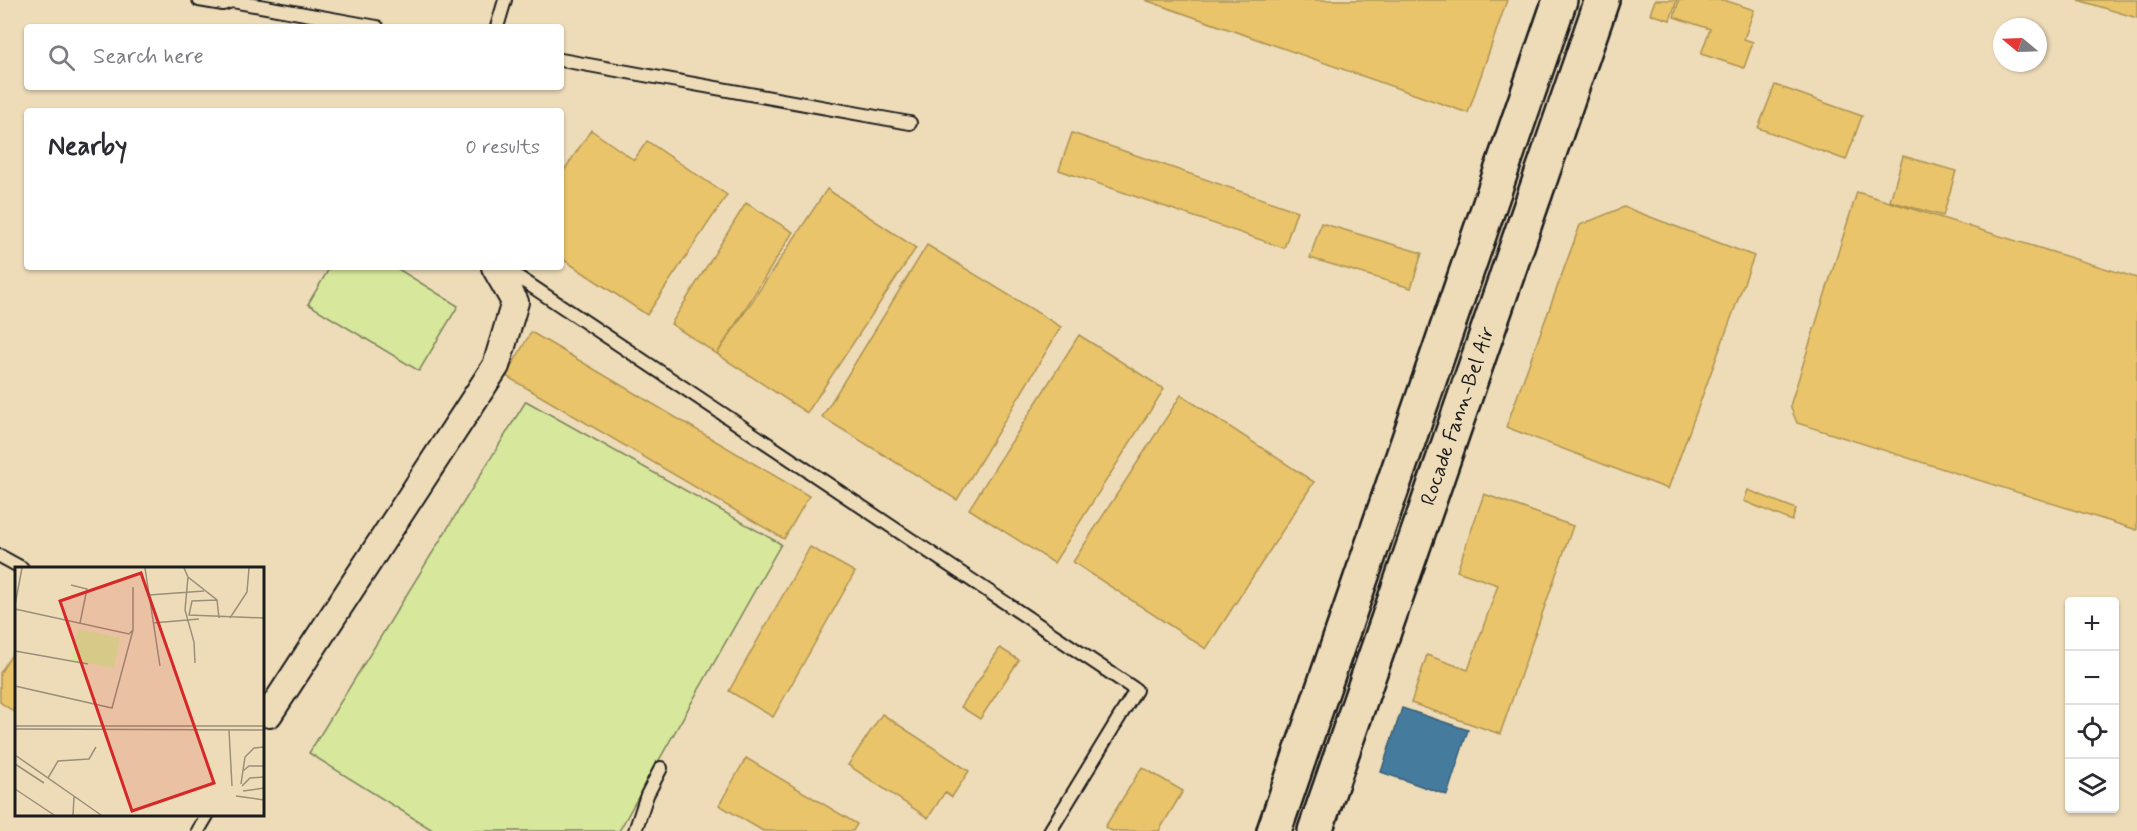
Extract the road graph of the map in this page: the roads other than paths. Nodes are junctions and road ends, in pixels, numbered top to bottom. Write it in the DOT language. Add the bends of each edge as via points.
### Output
graph roads {
  1 [pos="199,0"];
  2 [pos="232,0"];
  3 [pos="506,0"];
  4 [pos="1560,0"];
  5 [pos="1602,0"];
  6 [pos="361,24"];
  7 [pos="498,24"];
  8 [pos="564,61"];
  9 [pos="910,123"];
  10 [pos="497,270"];
  11 [pos="507,270"];
  12 [pos="0,556"];
  13 [pos="20,567"];
  14 [pos="265,717"];
  15 [pos="662,768"];
  16 [pos="207,816"];
  17 [pos="198,831"];
  18 [pos="635,831"];
  19 [pos="1050,831"];
  20 [pos="1274,831"];
  21 [pos="1315,831"];
  1 -- 2 [label="lane" via="223,4"];
  2 -- 6 [label="lane"];
  3 -- 7 [label="lane"];
  4 -- 20 [label="street, Rocade Fann-Bel Air"];
  5 -- 21 [label="street, Rocade Fann-Bel Air"];
  8 -- 9 [label="lane"];
  10 -- 14 [label="street" via="516,302 496,366"];
  11 -- 19 [label="lane" via="1136,690"];
  12 -- 13 [label="lane"];
  15 -- 18 [label="lane" via="646,795"];
  16 -- 17 [label="lane"];
}
